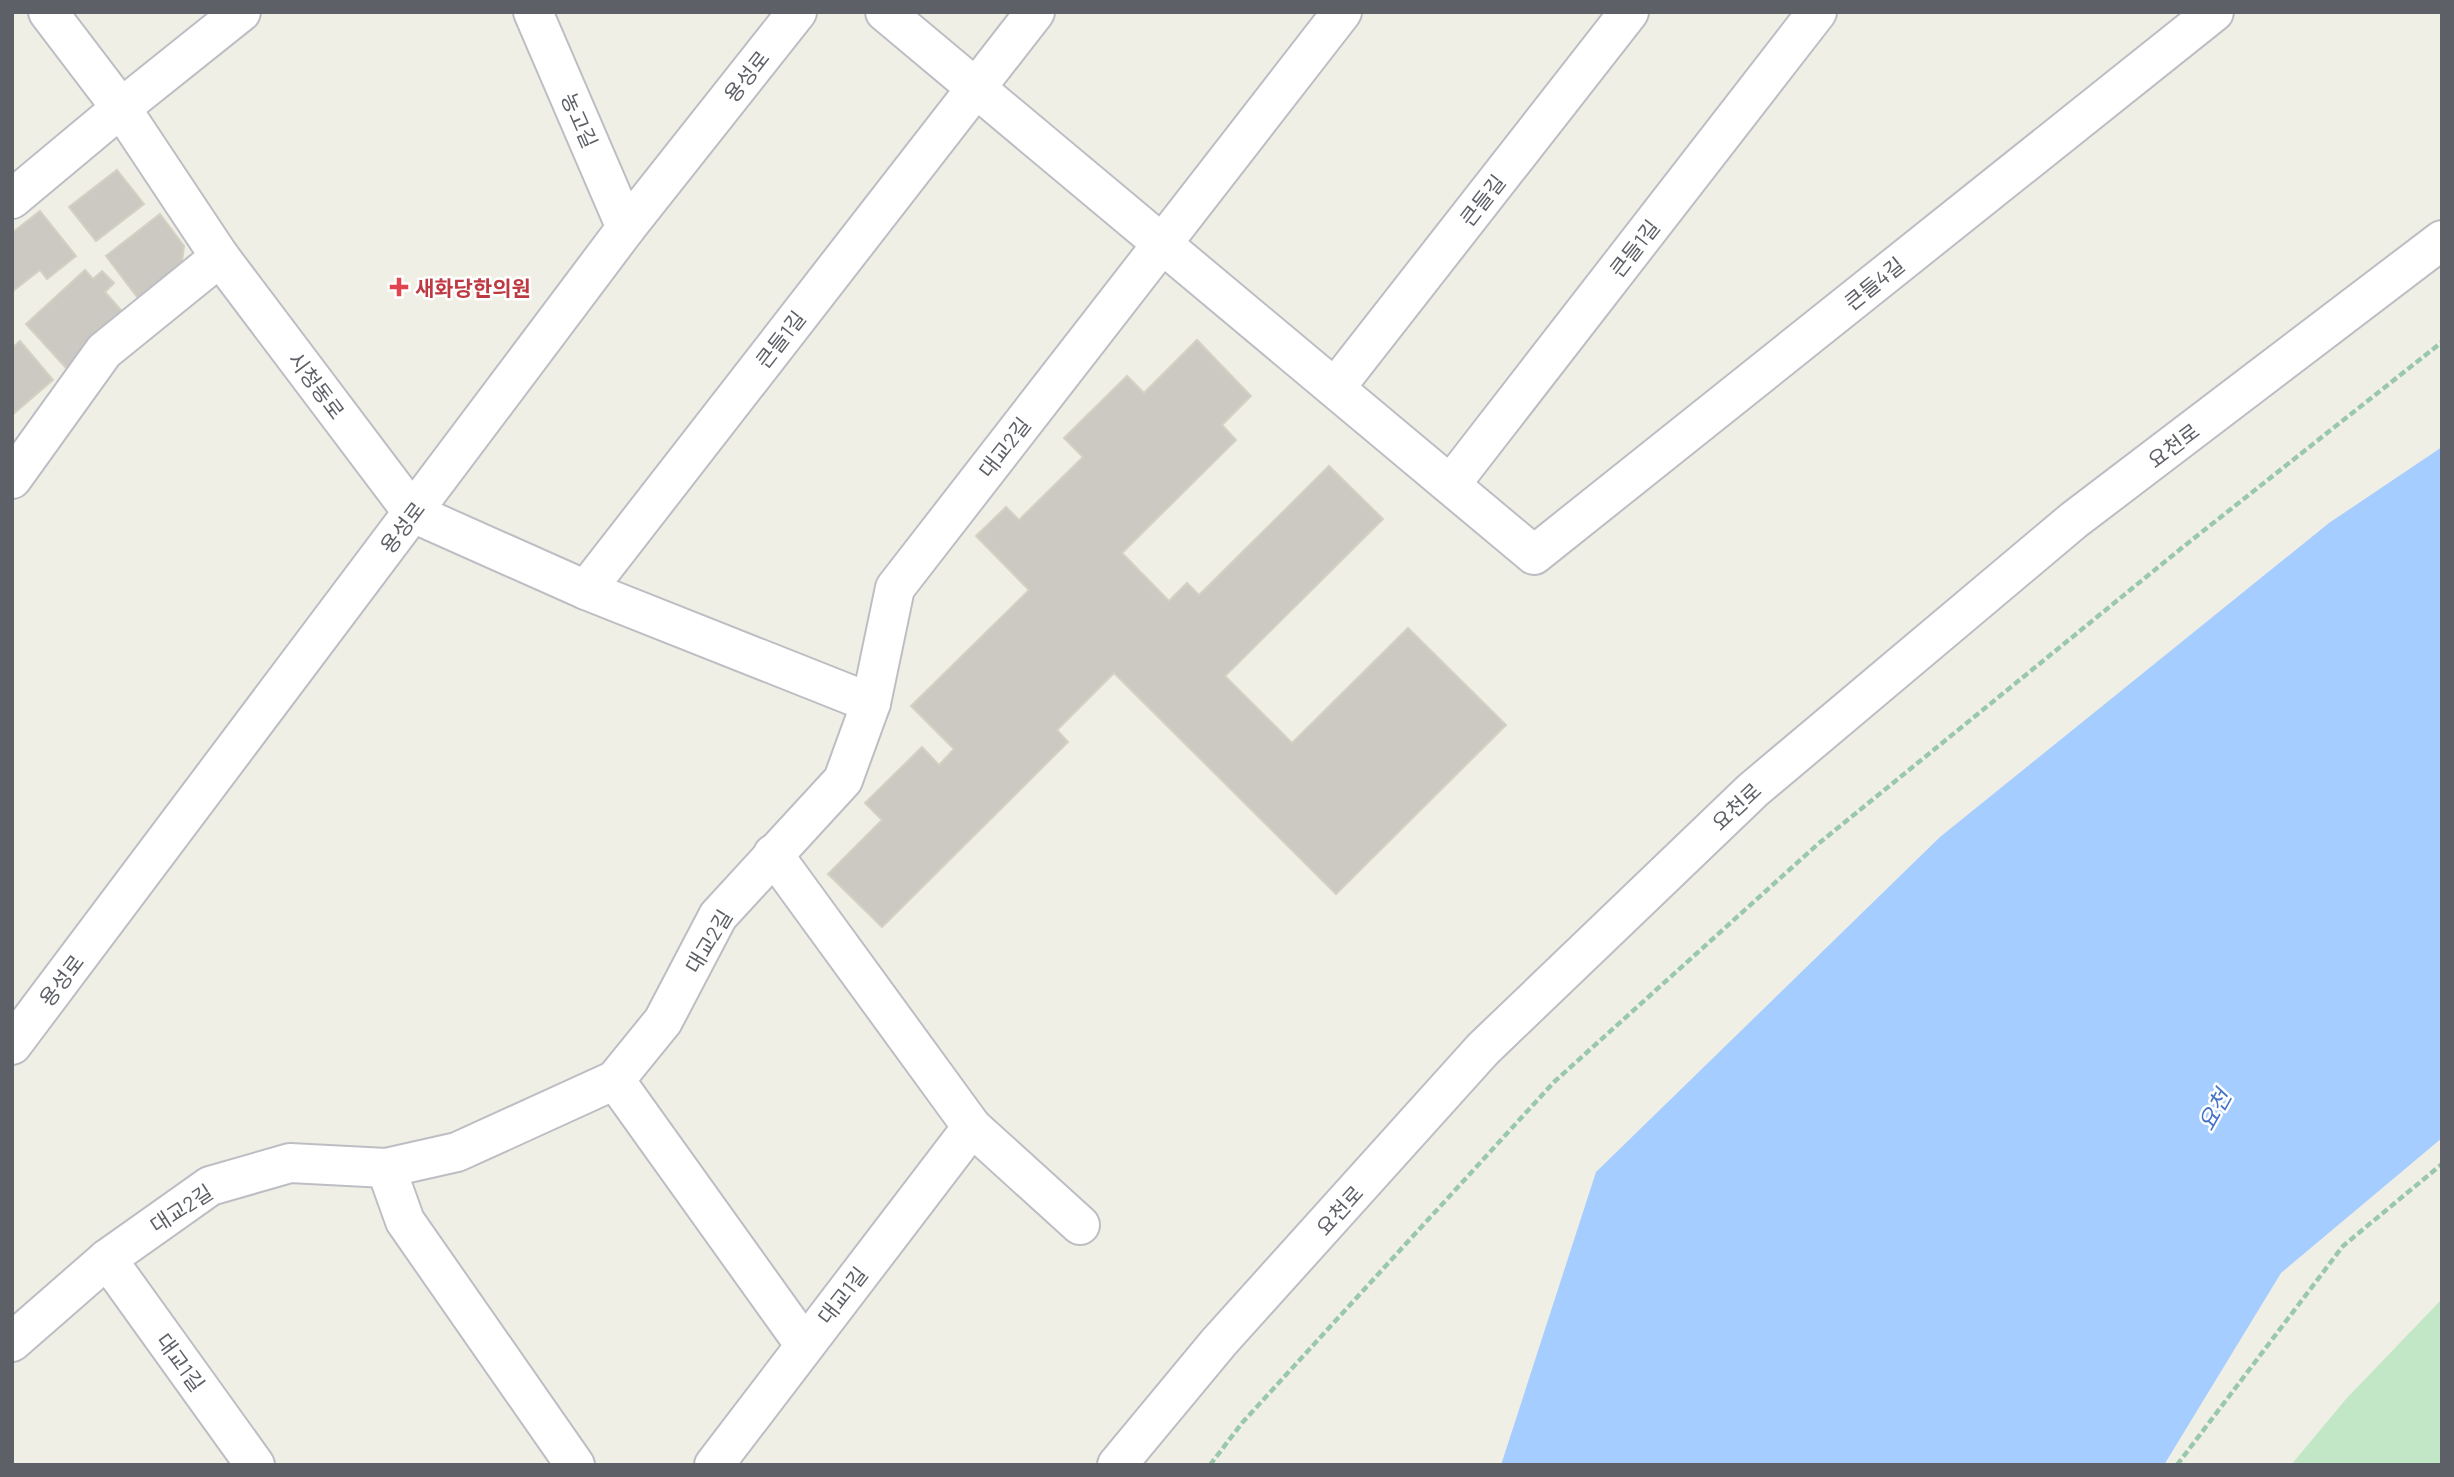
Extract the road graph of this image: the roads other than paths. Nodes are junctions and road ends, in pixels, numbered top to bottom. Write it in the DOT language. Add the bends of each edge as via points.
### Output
graph roads {
  1 [pos="48,12"];
  2 [pos="240,12"];
  3 [pos="533,12"];
  4 [pos="797,12"];
  5 [pos="885,12"];
  6 [pos="1035,12"];
  7 [pos="1342,12"];
  8 [pos="1629,12"];
  9 [pos="1818,12"];
  10 [pos="2214,12"];
  11 [pos="975,88"];
  12 [pos="121,108"];
  13 [pos="12,200"];
  14 [pos="626,228"];
  15 [pos="2442,240"];
  16 [pos="1162,243"];
  17 [pos="220,257"];
  18 [pos="1335,388"];
  19 [pos="12,479"];
  20 [pos="1451,484"];
  21 [pos="413,513"];
  22 [pos="586,590"];
  23 [pos="871,703"];
  24 [pos="773,854"];
  25 [pos="12,1045"];
  26 [pos="615,1080"];
  27 [pos="972,1126"];
  28 [pos="386,1168"];
  29 [pos="1080,1225"];
  30 [pos="107,1259"];
  31 [pos="12,1342"];
  32 [pos="804,1344"];
  33 [pos="255,1465"];
  34 [pos="576,1465"];
  35 [pos="714,1465"];
  36 [pos="1117,1465"];
  1 -- 12 [label="street, 시청동로"];
  2 -- 12 [label="street"];
  3 -- 14 [label="street, 농고길"];
  4 -- 14 [label="street, 용성로"];
  5 -- 11 [label="street"];
  6 -- 11 [label="street, 큰들1길"];
  7 -- 16 [label="street"];
  8 -- 18 [label="street, 큰들길"];
  9 -- 20 [label="street, 큰들1길"];
  10 -- 20 [label="street, 큰들4길" via="1534,555"];
  11 -- 16 [label="street"];
  11 -- 22 [label="street, 큰들1길"];
  12 -- 13 [label="street"];
  12 -- 17 [label="street, 시청동로"];
  14 -- 21 [label="street, 용성로"];
  15 -- 36 [label="street, 요천로" via="2074,520 1752,790 1483,1049 1220,1342"];
  16 -- 18 [label="street"];
  16 -- 23 [label="street, 대교2길" via="895,588"];
  17 -- 19 [label="street" via="104,351"];
  17 -- 21 [label="street, 시청동로"];
  18 -- 20 [label="street"];
  21 -- 22 [label="street"];
  21 -- 25 [label="street, 용성로"];
  22 -- 23 [label="street"];
  23 -- 24 [label="street, 대교2길" via="843,780"];
  24 -- 26 [label="street, 대교2길" via="718,916 663,1021"];
  24 -- 27 [label="street"];
  26 -- 28 [label="street, 대교2길" via="457,1152"];
  26 -- 32 [label="street"];
  27 -- 29 [label="street"];
  27 -- 32 [label="street, 대교1길"];
  28 -- 30 [label="street, 대교2길" via="290,1163 210,1186"];
  28 -- 34 [label="street" via="405,1221"];
  30 -- 31 [label="street, 대교2길"];
  30 -- 33 [label="street, 대교1길"];
  32 -- 35 [label="street, 대교1길"];
}
